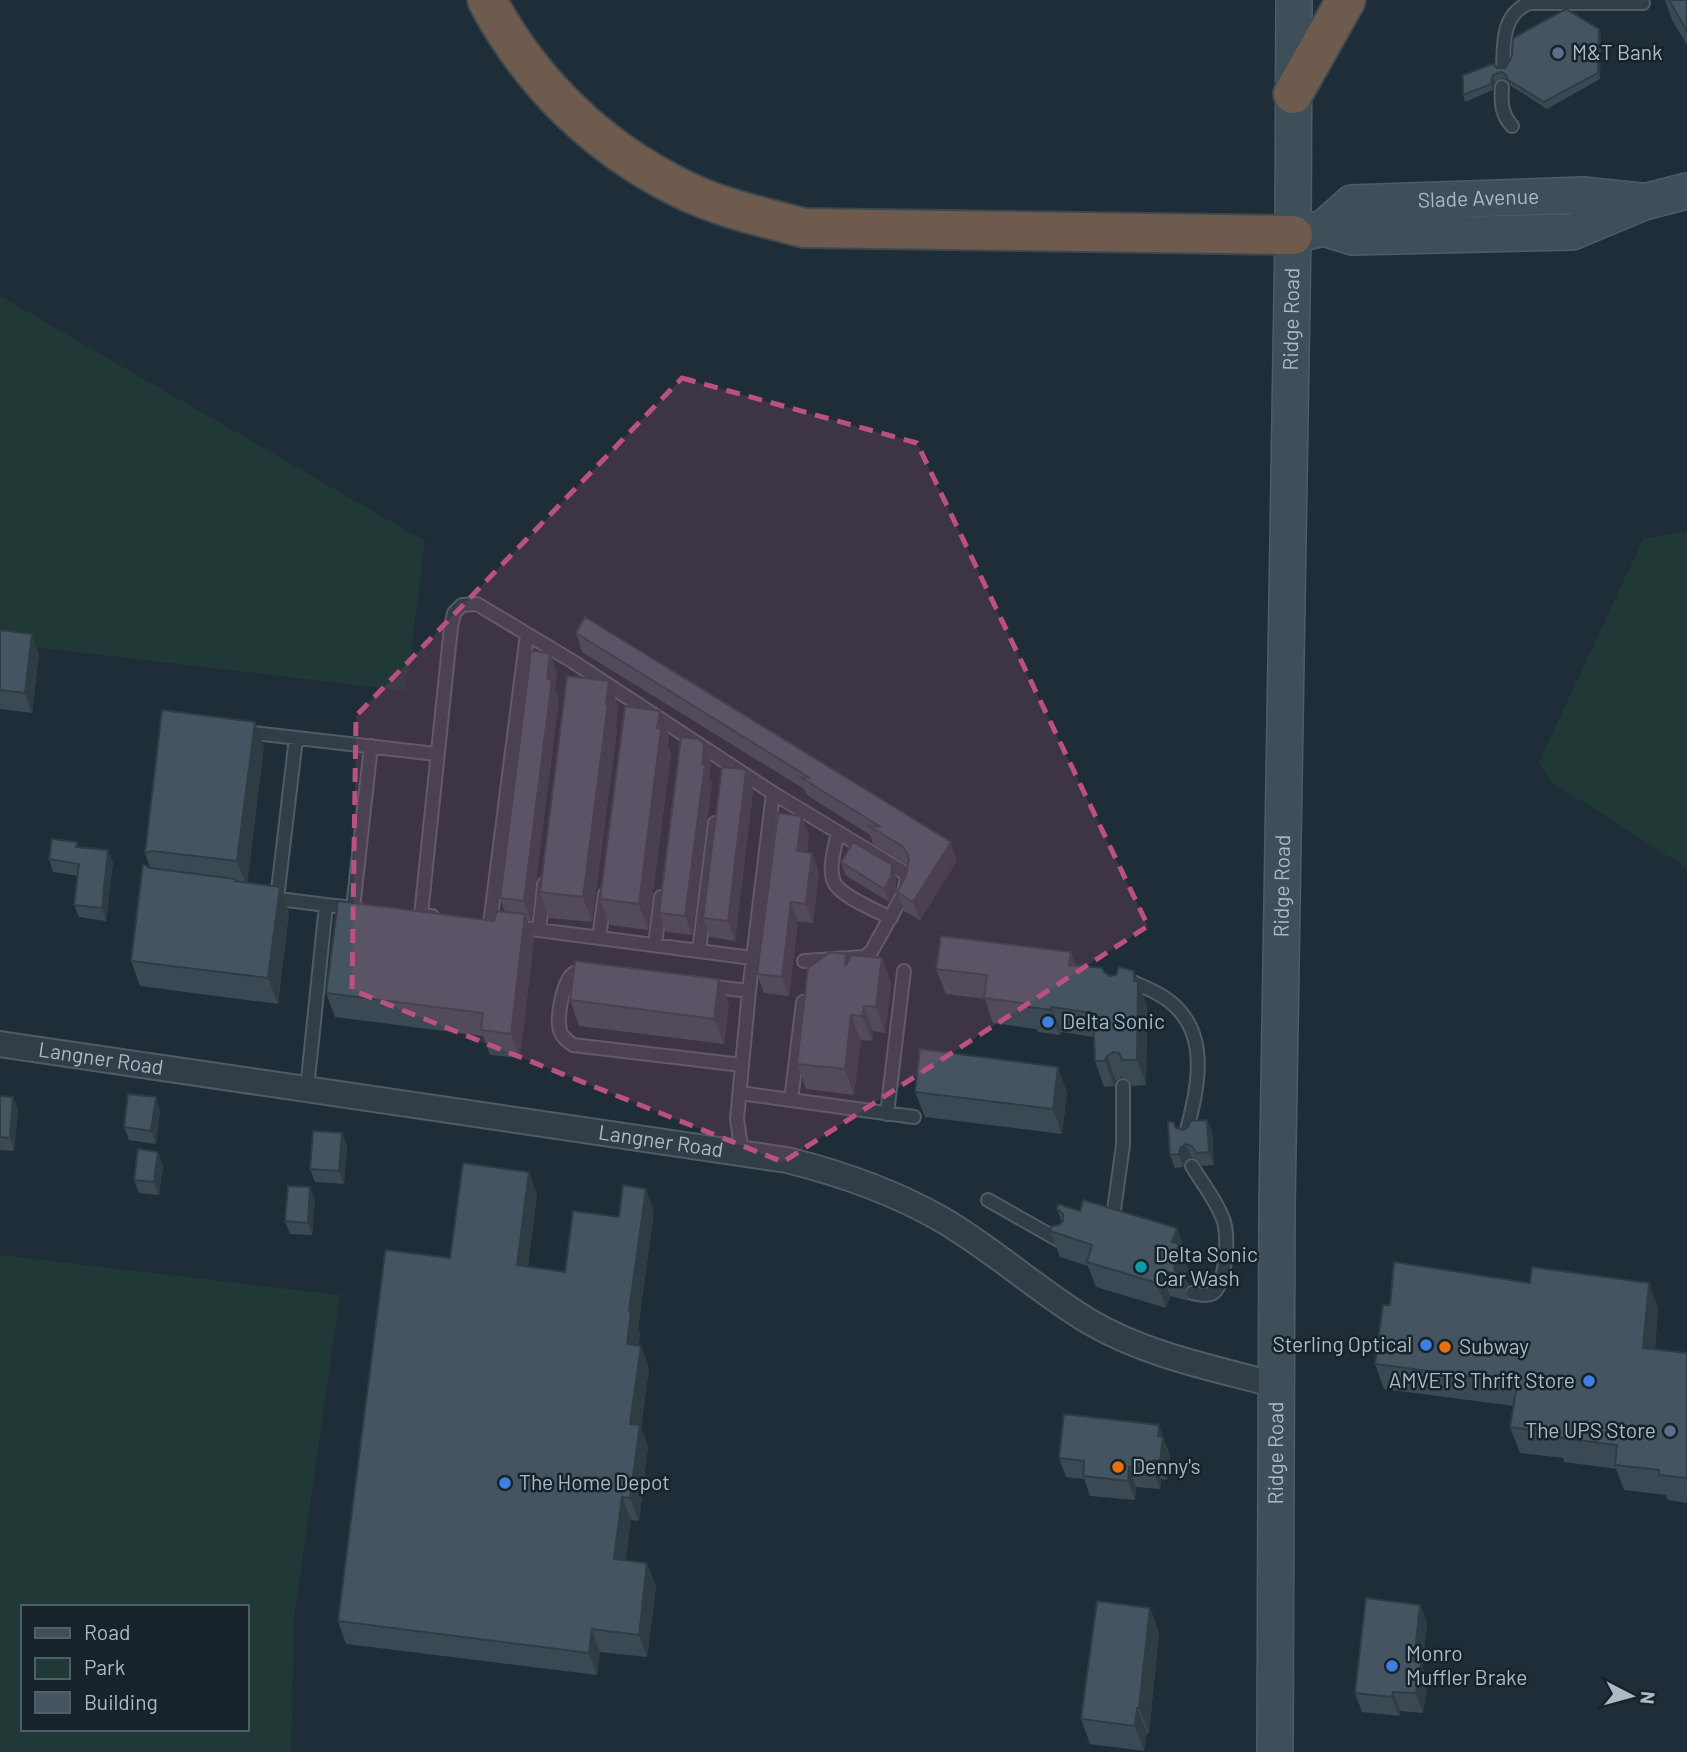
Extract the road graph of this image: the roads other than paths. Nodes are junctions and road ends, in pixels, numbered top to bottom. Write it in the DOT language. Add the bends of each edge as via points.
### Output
graph roads {
  1 [pos="487,0"];
  2 [pos="1346,0"];
  3 [pos="1643,3"];
  4 [pos="1293,6"];
  5 [pos="1503,67"];
  6 [pos="1502,87"];
  7 [pos="1293,94"];
  8 [pos="1512,125"];
  9 [pos="1687,191"];
  10 [pos="1309,232"];
  11 [pos="527,634"];
  12 [pos="230,730"];
  13 [pos="296,737"];
  14 [pos="370,746"];
  15 [pos="436,754"];
  16 [pos="723,760"];
  17 [pos="722,774"];
  18 [pos="774,793"];
  19 [pos="716,815"];
  20 [pos="838,832"];
  21 [pos="545,876"];
  22 [pos="663,879"];
  23 [pos="606,885"];
  24 [pos="326,905"];
  25 [pos="407,913"];
  26 [pos="421,915"];
  27 [pos="448,918"];
  28 [pos="891,918"];
  29 [pos="476,922"];
  30 [pos="490,924"];
  31 [pos="538,930"];
  32 [pos="600,938"];
  33 [pos="655,945"];
  34 [pos="699,951"];
  35 [pos="752,958"];
  36 [pos="804,961"];
  37 [pos="904,971"];
  38 [pos="601,974"];
  39 [pos="695,985"];
  40 [pos="749,991"];
  41 [pos="1120,993"];
  42 [pos="803,1002"];
  43 [pos="0,1044"];
  44 [pos="742,1065"];
  45 [pos="1123,1086"];
  46 [pos="307,1089"];
  47 [pos="740,1093"];
  48 [pos="791,1100"];
  49 [pos="887,1114"];
  50 [pos="914,1118"];
  51 [pos="1186,1134"];
  52 [pos="741,1154"];
  53 [pos="1192,1166"];
  54 [pos="988,1200"];
  55 [pos="1114,1210"];
  56 [pos="1064,1243"];
  57 [pos="1192,1293"];
  58 [pos="1276,1385"];
  59 [pos="1275,1752"];
  1 -- 10 [label="highway" via="539,80 570,113 619,151 682,189 733,209 804,228"];
  2 -- 7 [label="highway"];
  3 -- 5 [label="lane" via="1521,6 1509,19"];
  4 -- 7 [label="street, Ridge Road"];
  6 -- 8 [label="lane" via="1502,110"];
  7 -- 10 [label="street, Ridge Road"];
  9 -- 10 [label="street, Slade Avenue" via="1644,201 1583,195 1352,203"];
  10 -- 58 [label="street, Ridge Road" via="1285,689"];
  11 -- 15 [label="lane" via="477,604 462,605 454,613"];
  11 -- 16 [label="lane" via="629,706"];
  11 -- 30 [label="lane"];
  12 -- 13 [label="lane"];
  13 -- 14 [label="lane"];
  13 -- 24 [label="lane" via="271,898"];
  14 -- 15 [label="lane"];
  14 -- 24 [label="lane" via="359,908"];
  15 -- 26 [label="lane"];
  16 -- 17 [label="lane"];
  16 -- 18 [label="lane"];
  18 -- 20 [label="lane"];
  18 -- 35 [label="lane"];
  19 -- 34 [label="lane"];
  20 -- 28 [label="lane" via="834,883"];
  20 -- 28 [label="lane" via="907,877"];
  21 -- 31 [label="lane"];
  22 -- 33 [label="lane"];
  23 -- 32 [label="lane"];
  24 -- 46 [label="lane"];
  25 -- 26 [label="lane"];
  26 -- 27 [label="lane"];
  28 -- 36 [label="lane" via="872,952 863,957"];
  29 -- 30 [label="lane"];
  30 -- 31 [label="lane"];
  31 -- 32 [label="lane"];
  32 -- 33 [label="lane"];
  33 -- 34 [label="lane"];
  34 -- 35 [label="lane"];
  35 -- 40 [label="lane"];
  37 -- 49 [label="lane"];
  38 -- 44 [label="lane" via="573,973 565,984 559,1024 561,1034 573,1045"];
  39 -- 40 [label="lane"];
  40 -- 44 [label="lane"];
  41 -- 51 [label="lane" via="1120,977 1158,993 1188,1021 1196,1049 1198,1086"];
  42 -- 48 [label="lane"];
  43 -- 46 [label="street, Langner Road"];
  44 -- 47 [label="lane"];
  45 -- 55 [label="lane" via="1123,1145"];
  46 -- 52 [label="street, Langner Road"];
  47 -- 48 [label="lane"];
  47 -- 52 [label="lane"];
  48 -- 49 [label="lane"];
  49 -- 50 [label="lane"];
  52 -- 58 [label="street, Langner Road" via="812,1166 894,1197 940,1219 1090,1322 1130,1342"];
  53 -- 57 [label="lane" via="1224,1219 1226,1244 1217,1289 1209,1295"];
  54 -- 56 [label="lane"];
  58 -- 59 [label="street, Ridge Road"];
}
